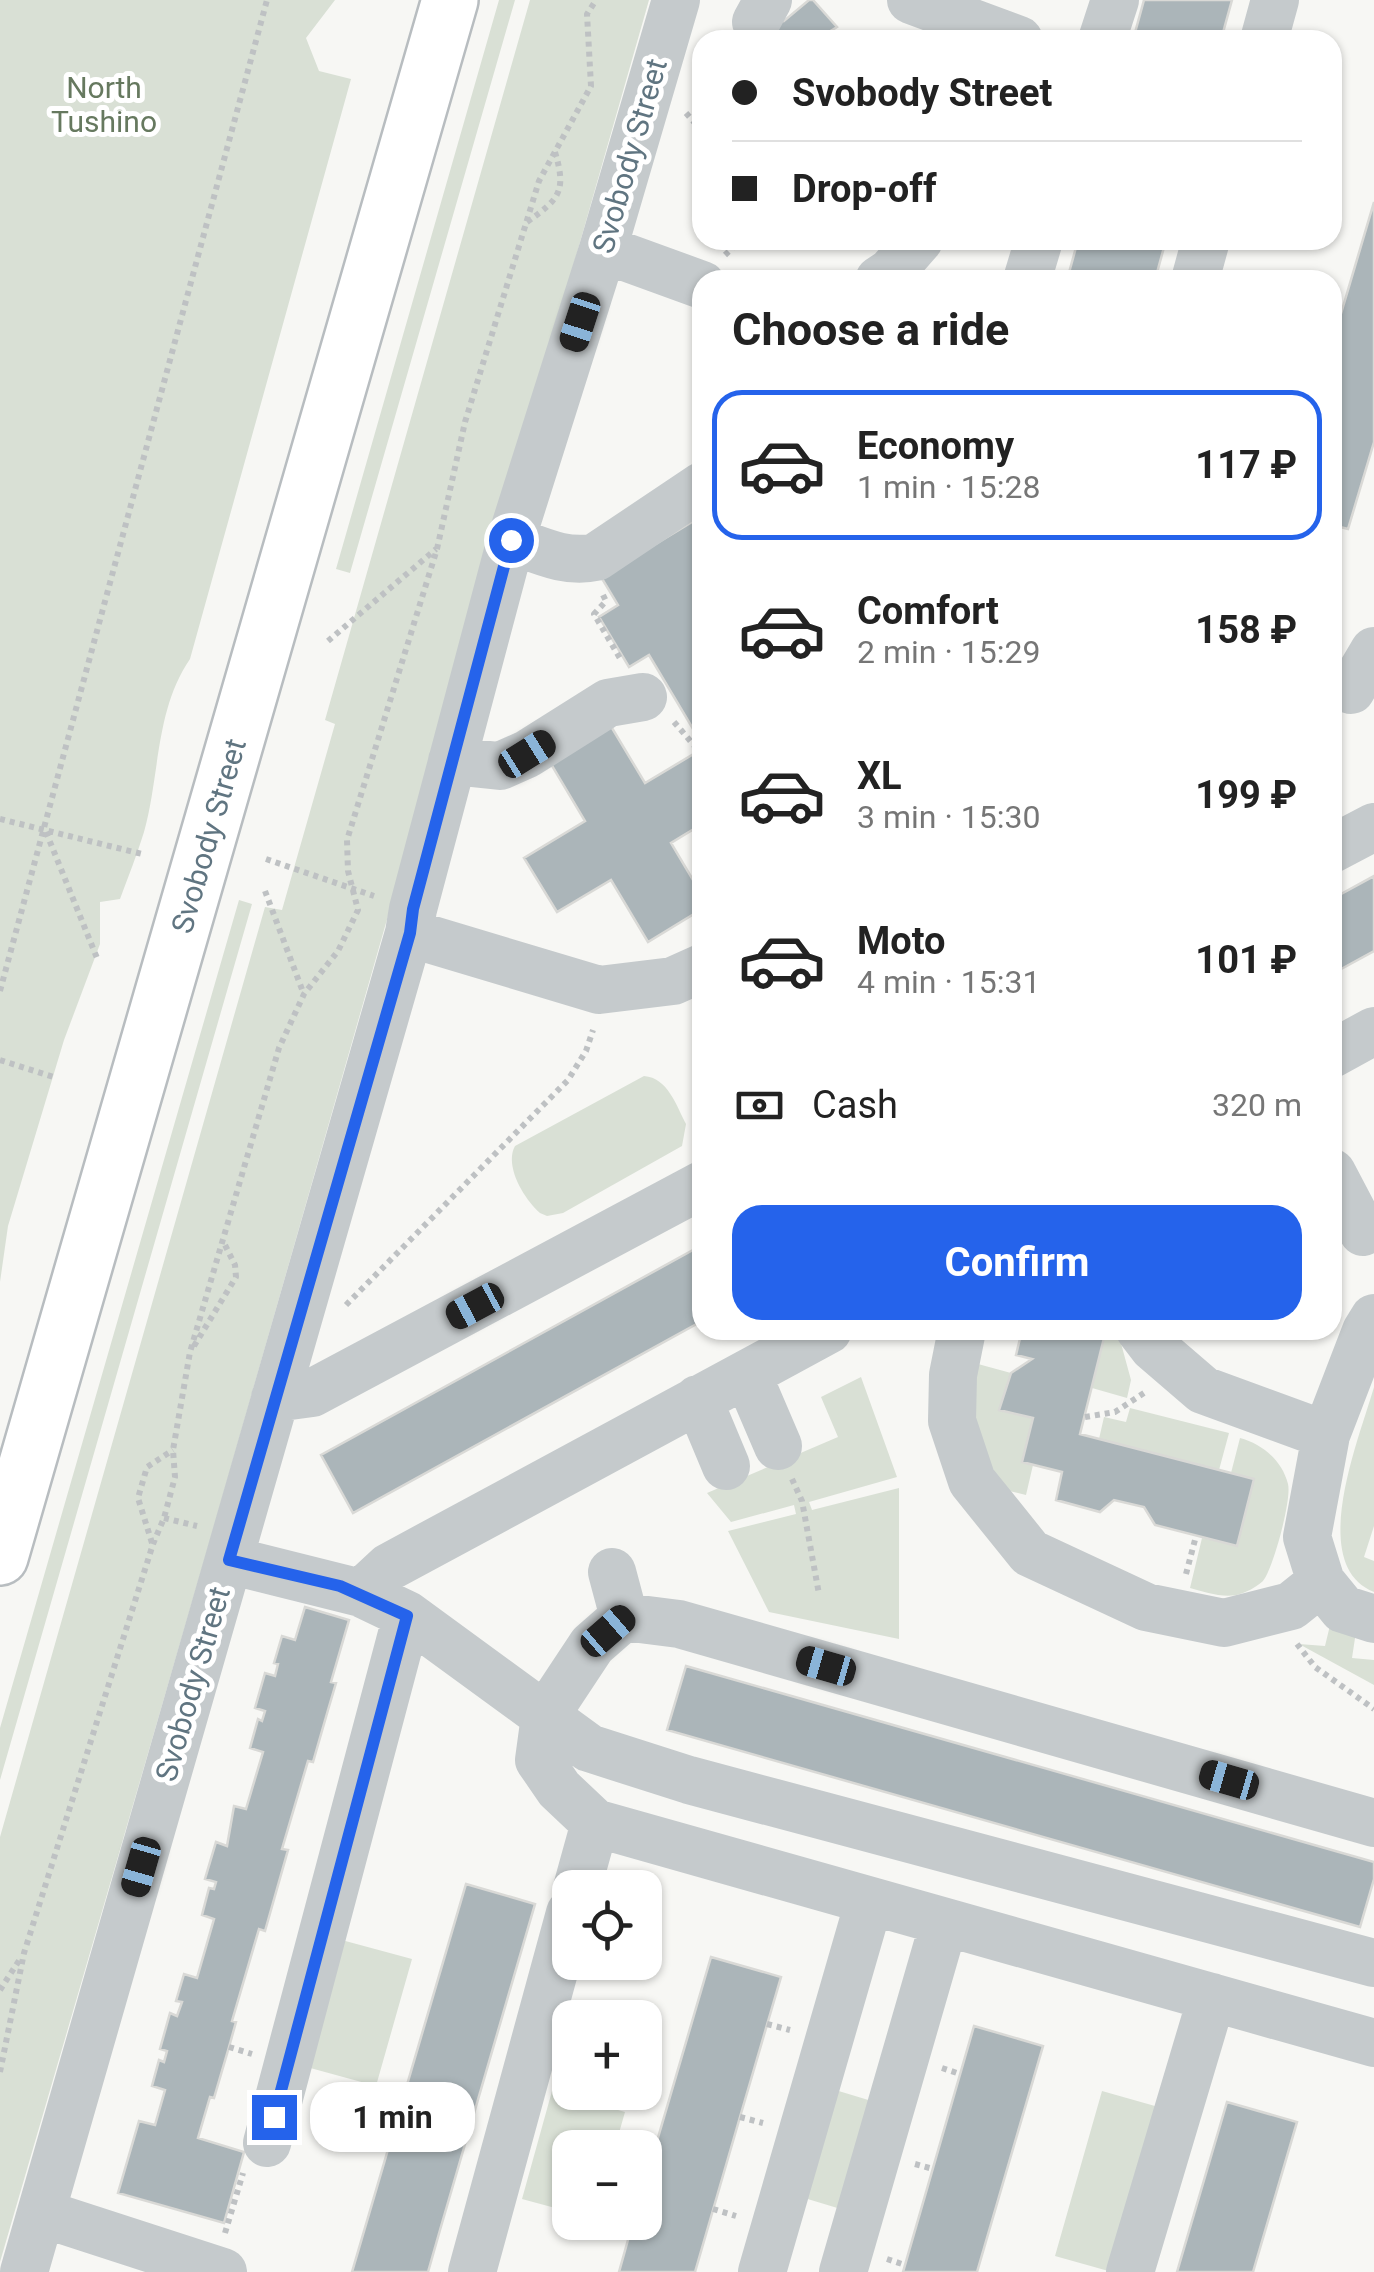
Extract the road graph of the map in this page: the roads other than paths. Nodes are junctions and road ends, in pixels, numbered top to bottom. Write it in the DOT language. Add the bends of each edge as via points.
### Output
graph roads {
  1 [pos="450,0"];
  2 [pos="676,0"];
  3 [pos="911,0"];
  4 [pos="1115,0"];
  5 [pos="1275,0"];
  6 [pos="992,30"];
  7 [pos="1105,30"];
  8 [pos="1267,30"];
  9 [pos="604,249"];
  10 [pos="910,250"];
  11 [pos="893,270"];
  12 [pos="692,282"];
  13 [pos="692,493"];
  14 [pos="511,540"];
  15 [pos="1374,650"];
  16 [pos="1342,687"];
  17 [pos="643,697"];
  18 [pos="452,760"];
  19 [pos="1374,827"];
  20 [pos="1342,845"];
  21 [pos="395,916"];
  22 [pos="692,973"];
  23 [pos="1374,1031"];
  24 [pos="1342,1049"];
  25 [pos="692,1190"];
  26 [pos="1342,1192"];
  27 [pos="1363,1232"];
  28 [pos="1374,1318"];
  29 [pos="811,1340"];
  30 [pos="960,1340"];
  31 [pos="1148,1340"];
  32 [pos="748,1376"];
  33 [pos="275,1398"];
  34 [pos="698,1399"];
  35 [pos="1326,1435"];
  36 [pos="784,1460"];
  37 [pos="726,1466"];
  38 [pos="221,1545"];
  39 [pos="0,1557"];
  40 [pos="1320,1582"];
  41 [pos="361,1593"];
  42 [pos="407,1616"];
  43 [pos="1374,1620"];
  44 [pos="546,1716"];
  45 [pos="594,1823"];
  46 [pos="1374,1823"];
  47 [pos="582,1870"];
  48 [pos="869,1902"];
  49 [pos="944,1924"];
  50 [pos="1374,1963"];
  51 [pos="552,1979"];
  52 [pos="1212,1997"];
  53 [pos="1374,2043"];
  54 [pos="266,2143"];
  55 [pos="41,2213"];
  56 [pos="219,2270"];
  57 [pos="24,2272"];
  58 [pos="472,2272"];
  59 [pos="762,2272"];
  60 [pos="843,2272"];
  61 [pos="1130,2272"];
  1 -- 39 [label="main road, Svobody Street"];
  2 -- 9 [label="street, Svobody Street"];
  3 -- 6 [label="street"];
  4 -- 7 [label="street"];
  5 -- 8 [label="street"];
  9 -- 12 [label="street"];
  9 -- 14 [label="street, Svobody Street"];
  10 -- 11 [label="street"];
  13 -- 14 [label="street" via="596,557 558,557"];
  14 -- 18 [label="street, Svobody Street"];
  15 -- 16 [label="street" via="1350,690"];
  17 -- 18 [label="street" via="608,703 500,766"];
  18 -- 21 [label="street, Svobody Street" via="413,909"];
  19 -- 20 [label="street"];
  21 -- 22 [label="street" via="599,990"];
  21 -- 33 [label="street, Svobody Street"];
  23 -- 24 [label="street"];
  25 -- 33 [label="street" via="312,1393"];
  26 -- 27 [label="street"];
  28 -- 35 [label="street"];
  29 -- 32 [label="street"];
  30 -- 40 [label="street" via="952,1421 972,1482 1030,1553 1146,1607 1224,1623 1291,1606"];
  31 -- 35 [label="street" via="1203,1390"];
  32 -- 34 [label="street"];
  32 -- 36 [label="street"];
  33 -- 38 [label="street, Svobody Street"];
  34 -- 37 [label="street"];
  34 -- 41 [label="street" via="390,1567"];
  35 -- 40 [label="street" via="1306,1537"];
  38 -- 41 [label="street"];
  38 -- 55 [label="street, Svobody Street"];
  40 -- 43 [label="street" via="1343,1609"];
  41 -- 42 [label="street"];
  42 -- 44 [label="street"];
  42 -- 54 [label="street"];
  44 -- 45 [label="street" via="539,1760"];
  44 -- 46 [label="street" via="618,1595 679,1624"];
  44 -- 50 [label="street" via="589,1748 689,1780"];
  45 -- 47 [label="street"];
  45 -- 48 [label="street"];
  48 -- 49 [label="street"];
  48 -- 59 [label="street"];
  49 -- 52 [label="street"];
  49 -- 60 [label="street"];
  51 -- 58 [label="street"];
  52 -- 53 [label="street"];
  52 -- 61 [label="street"];
  55 -- 56 [label="street"];
  55 -- 57 [label="street, Svobody Street"];
}
